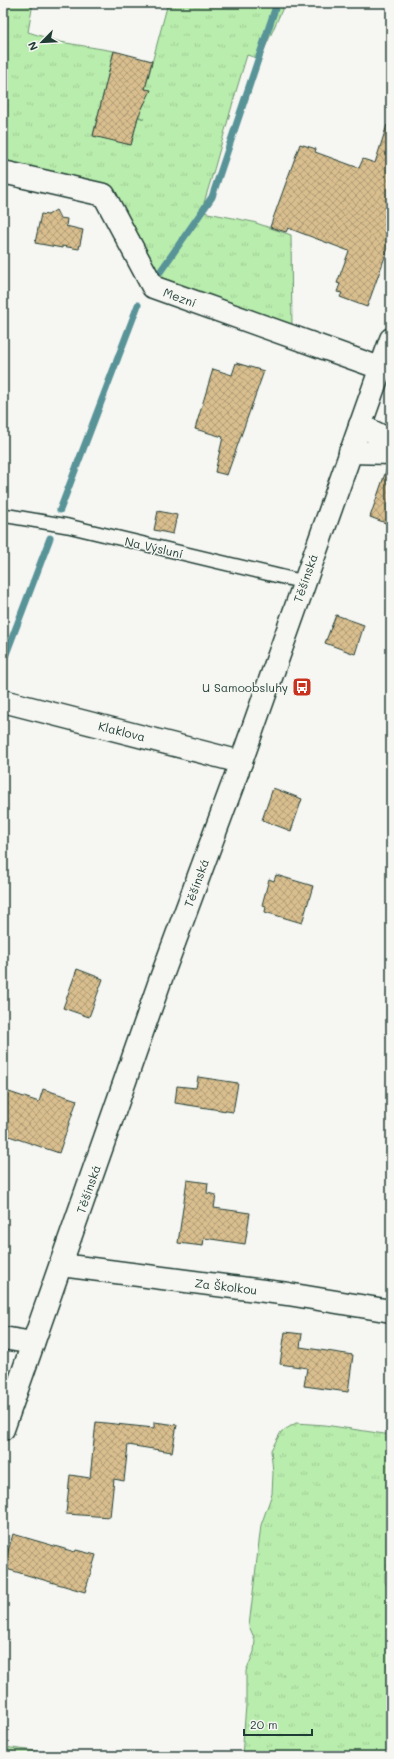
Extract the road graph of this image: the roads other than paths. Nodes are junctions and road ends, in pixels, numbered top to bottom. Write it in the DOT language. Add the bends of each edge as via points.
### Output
graph roads {
  1 [pos="3,172"];
  2 [pos="391,338"];
  3 [pos="380,368"];
  4 [pos="360,425"];
  5 [pos="391,441"];
  6 [pos="350,452"];
  7 [pos="391,453"];
  8 [pos="3,515"];
  9 [pos="304,582"];
  10 [pos="3,701"];
  11 [pos="241,762"];
  12 [pos="61,1265"];
  13 [pos="391,1312"];
  14 [pos="3,1338"];
  15 [pos="33,1343"];
  16 [pos="3,1429"];
  1 -- 3 [label="main road, Mezní" via="104,194 153,287"];
  2 -- 3 [label="main road, Těšínská"];
  3 -- 4 [label="main road, Těšínská"];
  4 -- 5 [label="main road"];
  4 -- 6 [label="main road, Těšínská"];
  6 -- 7 [label="main road"];
  6 -- 9 [label="main road, Těšínská"];
  8 -- 9 [label="lane, Na Výsluní" via="68,526"];
  9 -- 11 [label="main road, Těšínská"];
  10 -- 11 [label="main road, Klaklova"];
  11 -- 12 [label="main road, Těšínská" via="160,982"];
  12 -- 13 [label="main road, Za Školkou" via="288,1294"];
  12 -- 15 [label="main road, Těšínská"];
  14 -- 15 [label="main road"];
  15 -- 16 [label="main road, Těšínská"];
}
